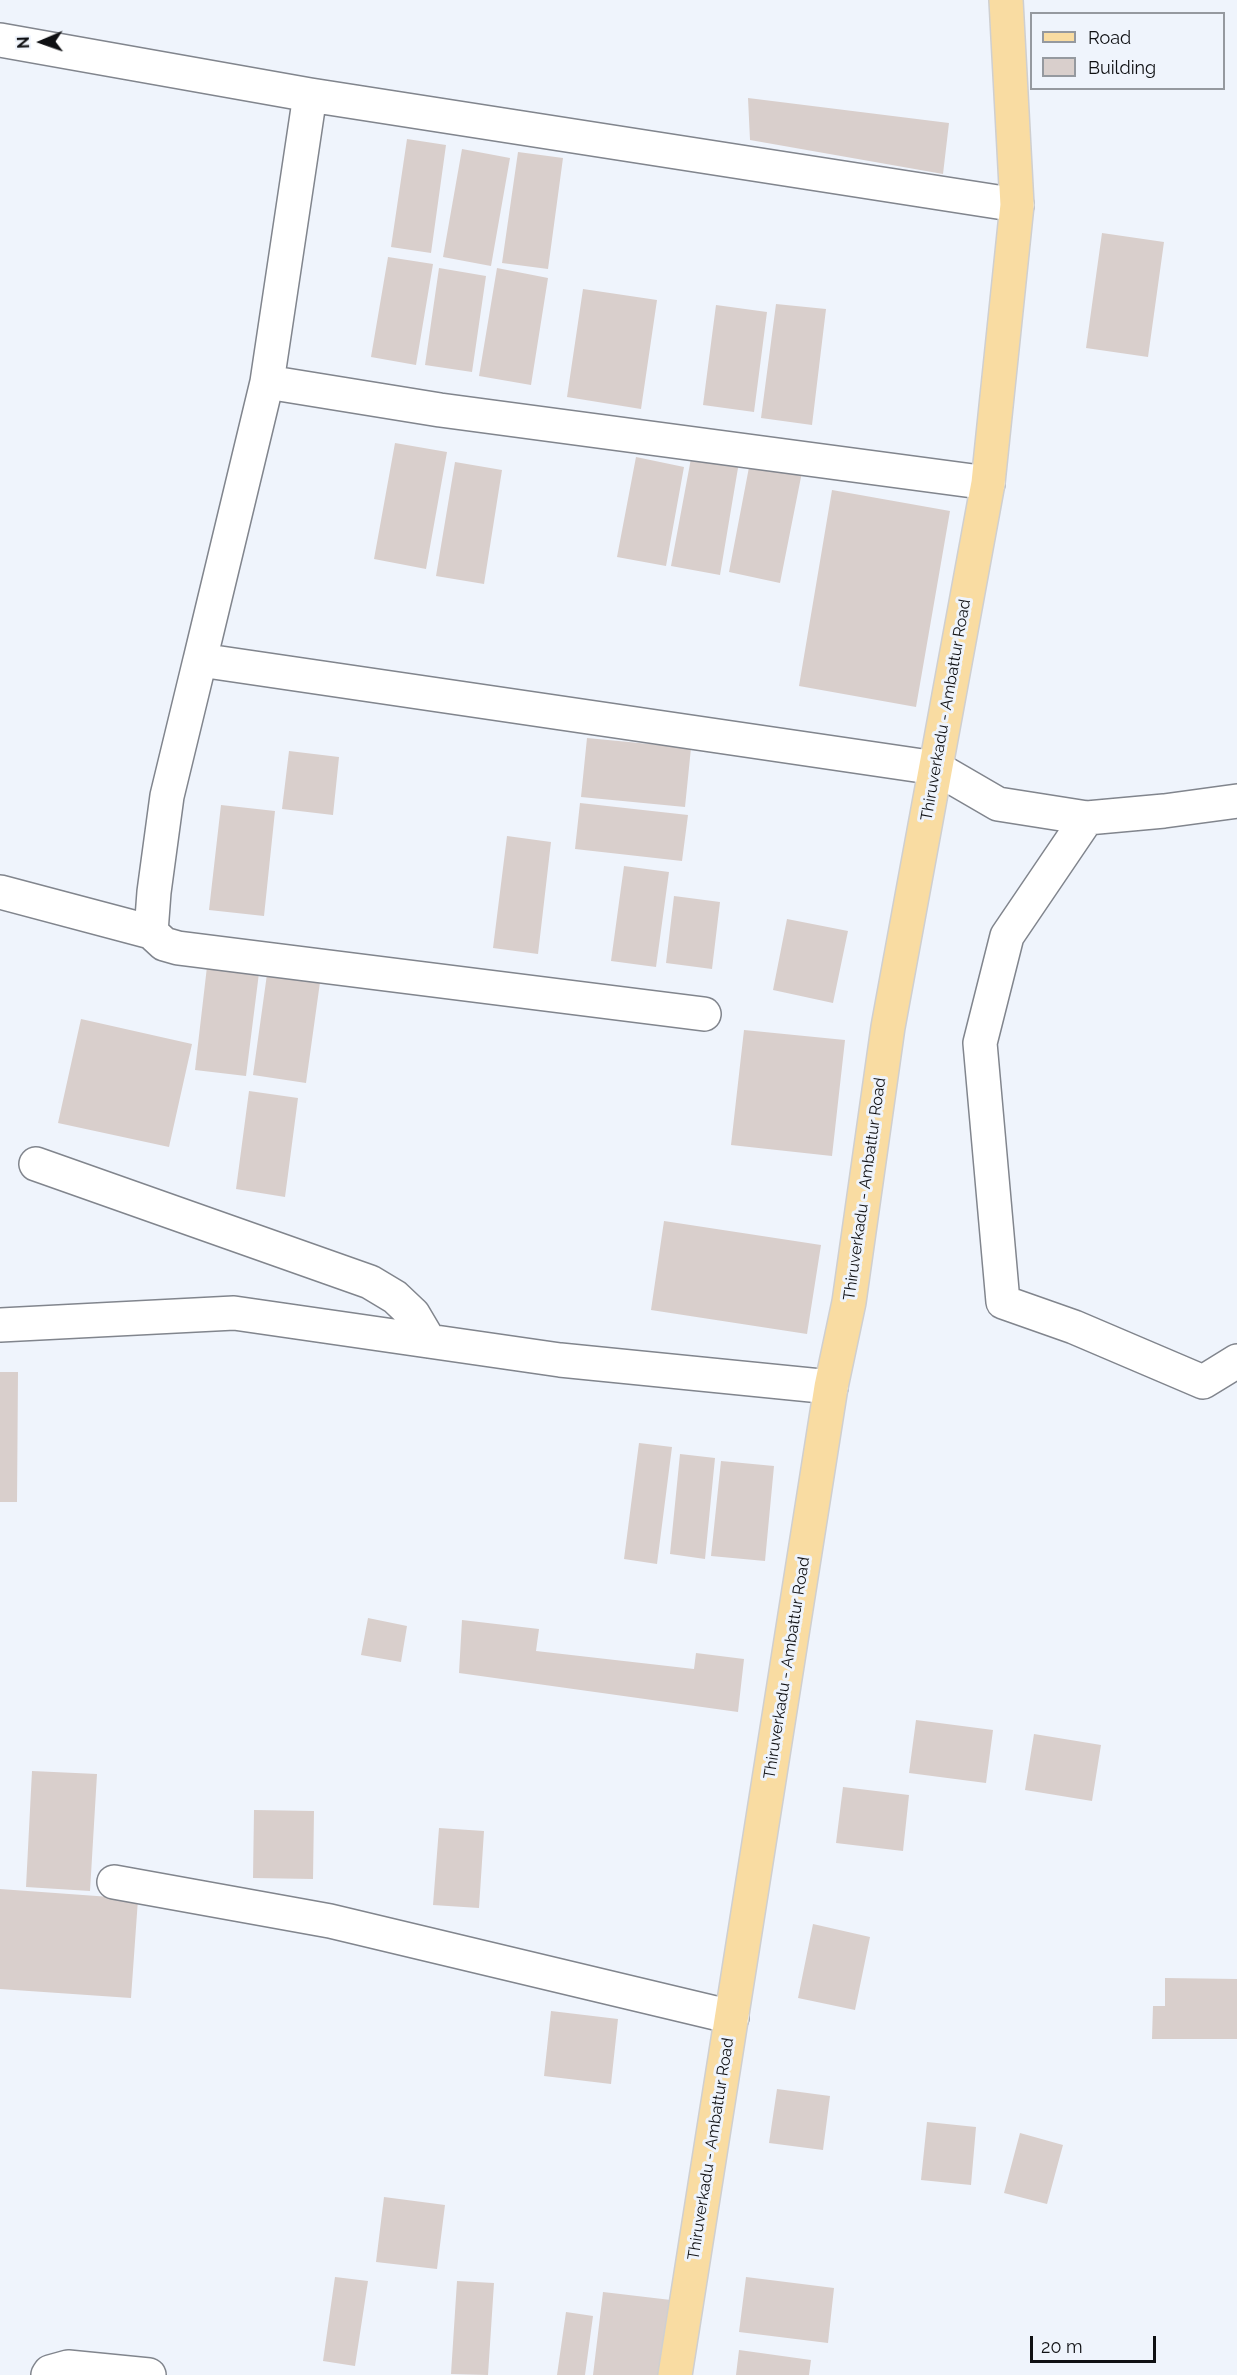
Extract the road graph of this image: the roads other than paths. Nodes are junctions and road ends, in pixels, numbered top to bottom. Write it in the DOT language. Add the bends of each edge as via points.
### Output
graph roads {
  1 [pos="1006,0"];
  2 [pos="0,40"];
  3 [pos="310,95"];
  4 [pos="1017,204"];
  5 [pos="267,382"];
  6 [pos="988,483"];
  7 [pos="200,660"];
  8 [pos="936,768"];
  9 [pos="1237,801"];
  10 [pos="1087,818"];
  11 [pos="0,892"];
  12 [pos="151,932"];
  13 [pos="704,1014"];
  14 [pos="36,1164"];
  15 [pos="0,1325"];
  16 [pos="429,1341"];
  17 [pos="1237,1362"];
  18 [pos="831,1387"];
  19 [pos="114,1882"];
  20 [pos="732,2017"];
  21 [pos="48,2375"];
  22 [pos="149,2375"];
  23 [pos="675,2375"];
  1 -- 4 [label="main road, Thiruverkadu - Ambattur Road"];
  2 -- 3 [label="street"];
  3 -- 4 [label="street"];
  3 -- 5 [label="street"];
  4 -- 6 [label="main road, Thiruverkadu - Ambattur Road"];
  5 -- 6 [label="street" via="440,410"];
  5 -- 7 [label="street"];
  6 -- 8 [label="main road, Thiruverkadu - Ambattur Road"];
  7 -- 8 [label="street"];
  7 -- 12 [label="street" via="167,796"];
  8 -- 10 [label="street" via="998,804"];
  8 -- 18 [label="main road, Thiruverkadu - Ambattur Road" via="888,1027 849,1302"];
  9 -- 10 [label="street"];
  10 -- 17 [label="street" via="1007,936 980,1043 1003,1302 1074,1327 1203,1382"];
  11 -- 12 [label="street"];
  12 -- 13 [label="street" via="164,944 178,948"];
  14 -- 16 [label="street" via="370,1282 413,1314"];
  15 -- 16 [label="street" via="234,1313"];
  16 -- 18 [label="street" via="560,1360"];
  18 -- 20 [label="main road, Thiruverkadu - Ambattur Road"];
  19 -- 20 [label="street" via="330,1921"];
  20 -- 23 [label="main road, Thiruverkadu - Ambattur Road"];
  21 -- 22 [label="street" via="68,2367"];
}
